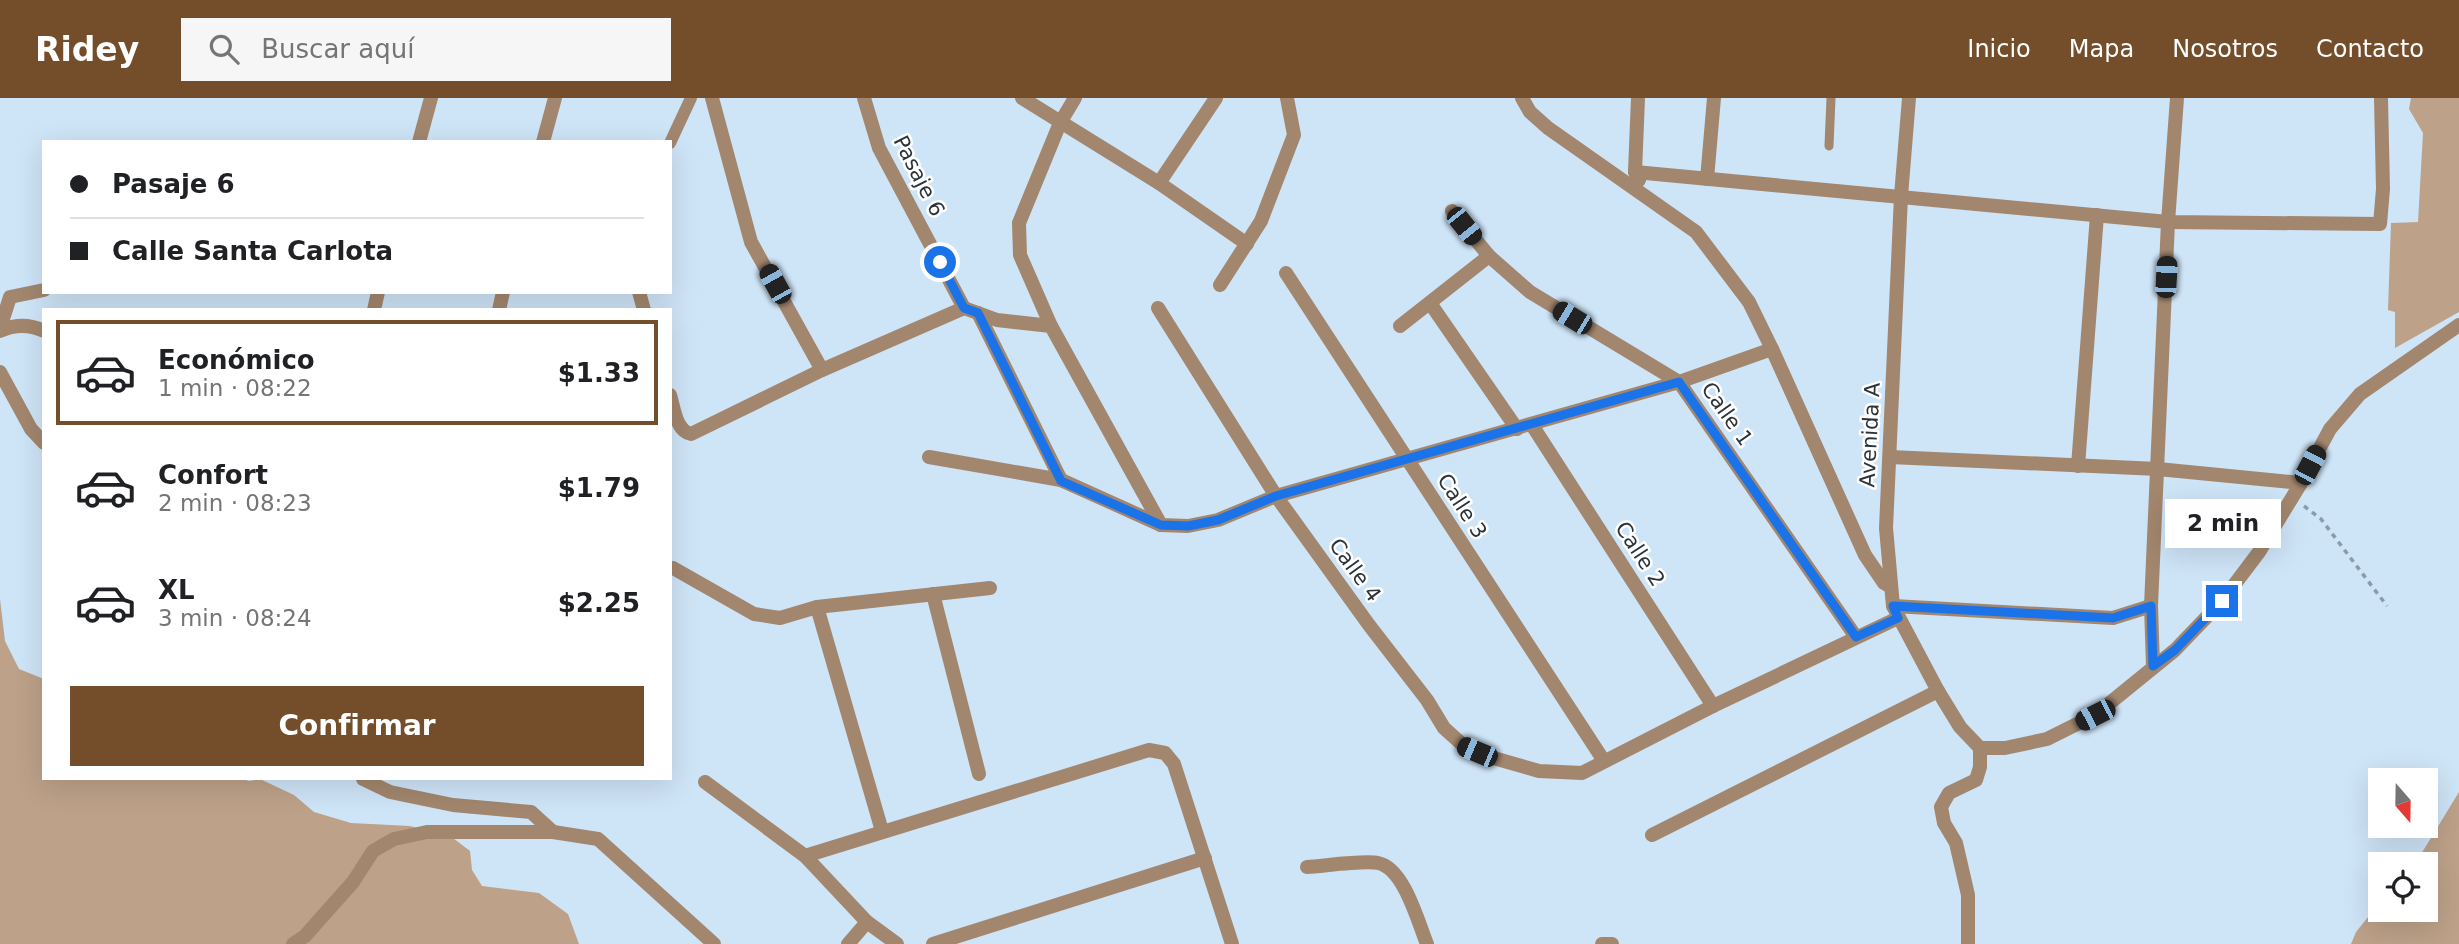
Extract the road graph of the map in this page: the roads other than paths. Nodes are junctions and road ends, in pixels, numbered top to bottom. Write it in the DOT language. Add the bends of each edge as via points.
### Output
graph roads {
  1 [pos="431,98"];
  2 [pos="555,98"];
  3 [pos="691,98"];
  4 [pos="712,98"];
  5 [pos="864,98"];
  6 [pos="1022,98"];
  7 [pos="1075,98"];
  8 [pos="1216,98"];
  9 [pos="1287,98"];
  10 [pos="1522,98"];
  11 [pos="1638,98"];
  12 [pos="1714,98"];
  13 [pos="1831,98"];
  14 [pos="1909,98"];
  15 [pos="2177,98"];
  16 [pos="2381,98"];
  17 [pos="1060,123"];
  18 [pos="420,140"];
  19 [pos="544,140"];
  20 [pos="671,140"];
  21 [pos="1829,146"];
  22 [pos="1635,172"];
  23 [pos="1707,179"];
  24 [pos="1159,183"];
  25 [pos="1901,195"];
  26 [pos="1659,205"];
  27 [pos="1452,211"];
  28 [pos="2096,215"];
  29 [pos="2168,222"];
  30 [pos="1247,244"];
  31 [pos="1489,256"];
  32 [pos="1286,273"];
  33 [pos="1220,285"];
  34 [pos="42,290"];
  35 [pos="1430,303"];
  36 [pos="1158,308"];
  37 [pos="971,310"];
  38 [pos="2459,325"];
  39 [pos="1051,326"];
  40 [pos="1400,326"];
  41 [pos="0,329"];
  42 [pos="42,330"];
  43 [pos="1772,349"];
  44 [pos="822,370"];
  45 [pos="0,372"];
  46 [pos="1679,382"];
  47 [pos="672,401"];
  48 [pos="1532,425"];
  49 [pos="1517,429"];
  50 [pos="42,441"];
  51 [pos="929,457"];
  52 [pos="1890,457"];
  53 [pos="1407,460"];
  54 [pos="2078,466"];
  55 [pos="2158,469"];
  56 [pos="1061,481"];
  57 [pos="2301,484"];
  58 [pos="1276,496"];
  59 [pos="1161,525"];
  60 [pos="673,568"];
  61 [pos="1891,587"];
  62 [pos="989,588"];
  63 [pos="933,594"];
  64 [pos="2151,606"];
  65 [pos="817,607"];
  66 [pos="1896,612"];
  67 [pos="1856,637"];
  68 [pos="2153,666"];
  69 [pos="1938,691"];
  70 [pos="1713,706"];
  71 [pos="1980,748"];
  72 [pos="1604,761"];
  73 [pos="979,774"];
  74 [pos="365,780"];
  75 [pos="705,782"];
  76 [pos="882,831"];
  77 [pos="553,832"];
  78 [pos="1652,835"];
  79 [pos="805,856"];
  80 [pos="1205,858"];
  81 [pos="1307,867"];
  82 [pos="867,922"];
  83 [pos="293,944"];
  84 [pos="714,944"];
  85 [pos="848,944"];
  86 [pos="897,944"];
  87 [pos="933,944"];
  88 [pos="1232,944"];
  89 [pos="1427,944"];
  90 [pos="1602,944"];
  91 [pos="1612,944"];
  92 [pos="1968,944"];
  1 -- 18 [label="street"];
  2 -- 19 [label="street"];
  3 -- 20 [label="street"];
  4 -- 44 [label="street" via="751,242"];
  5 -- 37 [label="street, Pasaje 6" via="879,148"];
  6 -- 17 [label="street"];
  7 -- 17 [label="street"];
  8 -- 24 [label="street"];
  9 -- 30 [label="street" via="1294,135 1261,221"];
  10 -- 26 [label="street" via="1548,128"];
  11 -- 22 [label="street"];
  12 -- 23 [label="street"];
  13 -- 21 [label="lane"];
  14 -- 25 [label="street, Avenida A"];
  15 -- 29 [label="street"];
  16 -- 29 [label="street" via="2380,224"];
  17 -- 24 [label="street"];
  17 -- 39 [label="street" via="1019,223 1020,255"];
  22 -- 23 [label="street"];
  22 -- 26 [label="street"];
  23 -- 25 [label="street"];
  24 -- 30 [label="street"];
  25 -- 28 [label="street"];
  25 -- 52 [label="street, Avenida A"];
  26 -- 43 [label="street" via="1696,232 1749,302"];
  27 -- 31 [label="street, Calle 1"];
  28 -- 29 [label="street"];
  28 -- 54 [label="street"];
  29 -- 55 [label="street"];
  30 -- 33 [label="street"];
  31 -- 35 [label="street"];
  31 -- 46 [label="street, Calle 1" via="1530,292"];
  32 -- 53 [label="street, Calle 3"];
  34 -- 41 [label="street" via="10,297"];
  35 -- 40 [label="street"];
  35 -- 49 [label="street"];
  36 -- 58 [label="street, Calle 4"];
  37 -- 39 [label="street" via="997,320"];
  37 -- 44 [label="street"];
  37 -- 56 [label="street, Pasaje 6"];
  38 -- 57 [label="street" via="2360,394 2330,429"];
  39 -- 59 [label="street"];
  41 -- 42 [label="street" via="14,325"];
  43 -- 46 [label="street"];
  43 -- 61 [label="street" via="1865,555"];
  44 -- 47 [label="street" via="691,434 682,431"];
  45 -- 50 [label="street" via="30,429"];
  46 -- 48 [label="street"];
  46 -- 67 [label="street, Calle 1"];
  48 -- 49 [label="street"];
  48 -- 70 [label="street, Calle 2"];
  49 -- 53 [label="street"];
  51 -- 56 [label="street"];
  52 -- 54 [label="street"];
  52 -- 61 [label="street, Avenida A" via="1886,528"];
  53 -- 58 [label="street"];
  53 -- 72 [label="street, Calle 3"];
  54 -- 55 [label="street"];
  55 -- 57 [label="street"];
  55 -- 64 [label="street"];
  56 -- 59 [label="street"];
  57 -- 68 [label="street" via="2222,601"];
  58 -- 59 [label="street" via="1218,520"];
  58 -- 72 [label="street, Calle 4" via="1444,728 1464,746 1539,771 1582,773"];
  60 -- 65 [label="street" via="754,614 780,618"];
  61 -- 66 [label="street, Avenida A"];
  62 -- 63 [label="street"];
  63 -- 65 [label="street"];
  63 -- 73 [label="street"];
  64 -- 66 [label="street" via="2113,618"];
  64 -- 68 [label="street"];
  65 -- 76 [label="street"];
  66 -- 67 [label="street"];
  66 -- 69 [label="street, Avenida A"];
  67 -- 70 [label="street"];
  68 -- 71 [label="street" via="2095,715 2047,739"];
  69 -- 71 [label="street, Avenida A" via="1960,727"];
  69 -- 78 [label="street"];
  70 -- 72 [label="street"];
  71 -- 92 [label="street" via="1976,780 1949,793 1941,807 1944,824 1956,843 1968,895"];
  74 -- 77 [label="street" via="390,792 453,805 531,812"];
  75 -- 79 [label="street"];
  76 -- 79 [label="street"];
  76 -- 80 [label="street" via="1149,750 1165,753 1174,764"];
  77 -- 83 [label="street" via="428,832 394,839 373,851 353,882"];
  77 -- 84 [label="street" via="598,839"];
  79 -- 82 [label="street"];
  80 -- 87 [label="street"];
  80 -- 88 [label="street"];
  81 -- 89 [label="street" via="1378,863 1392,869"];
  82 -- 85 [label="street"];
  82 -- 86 [label="street"];
  90 -- 91 [label="street"];
}
